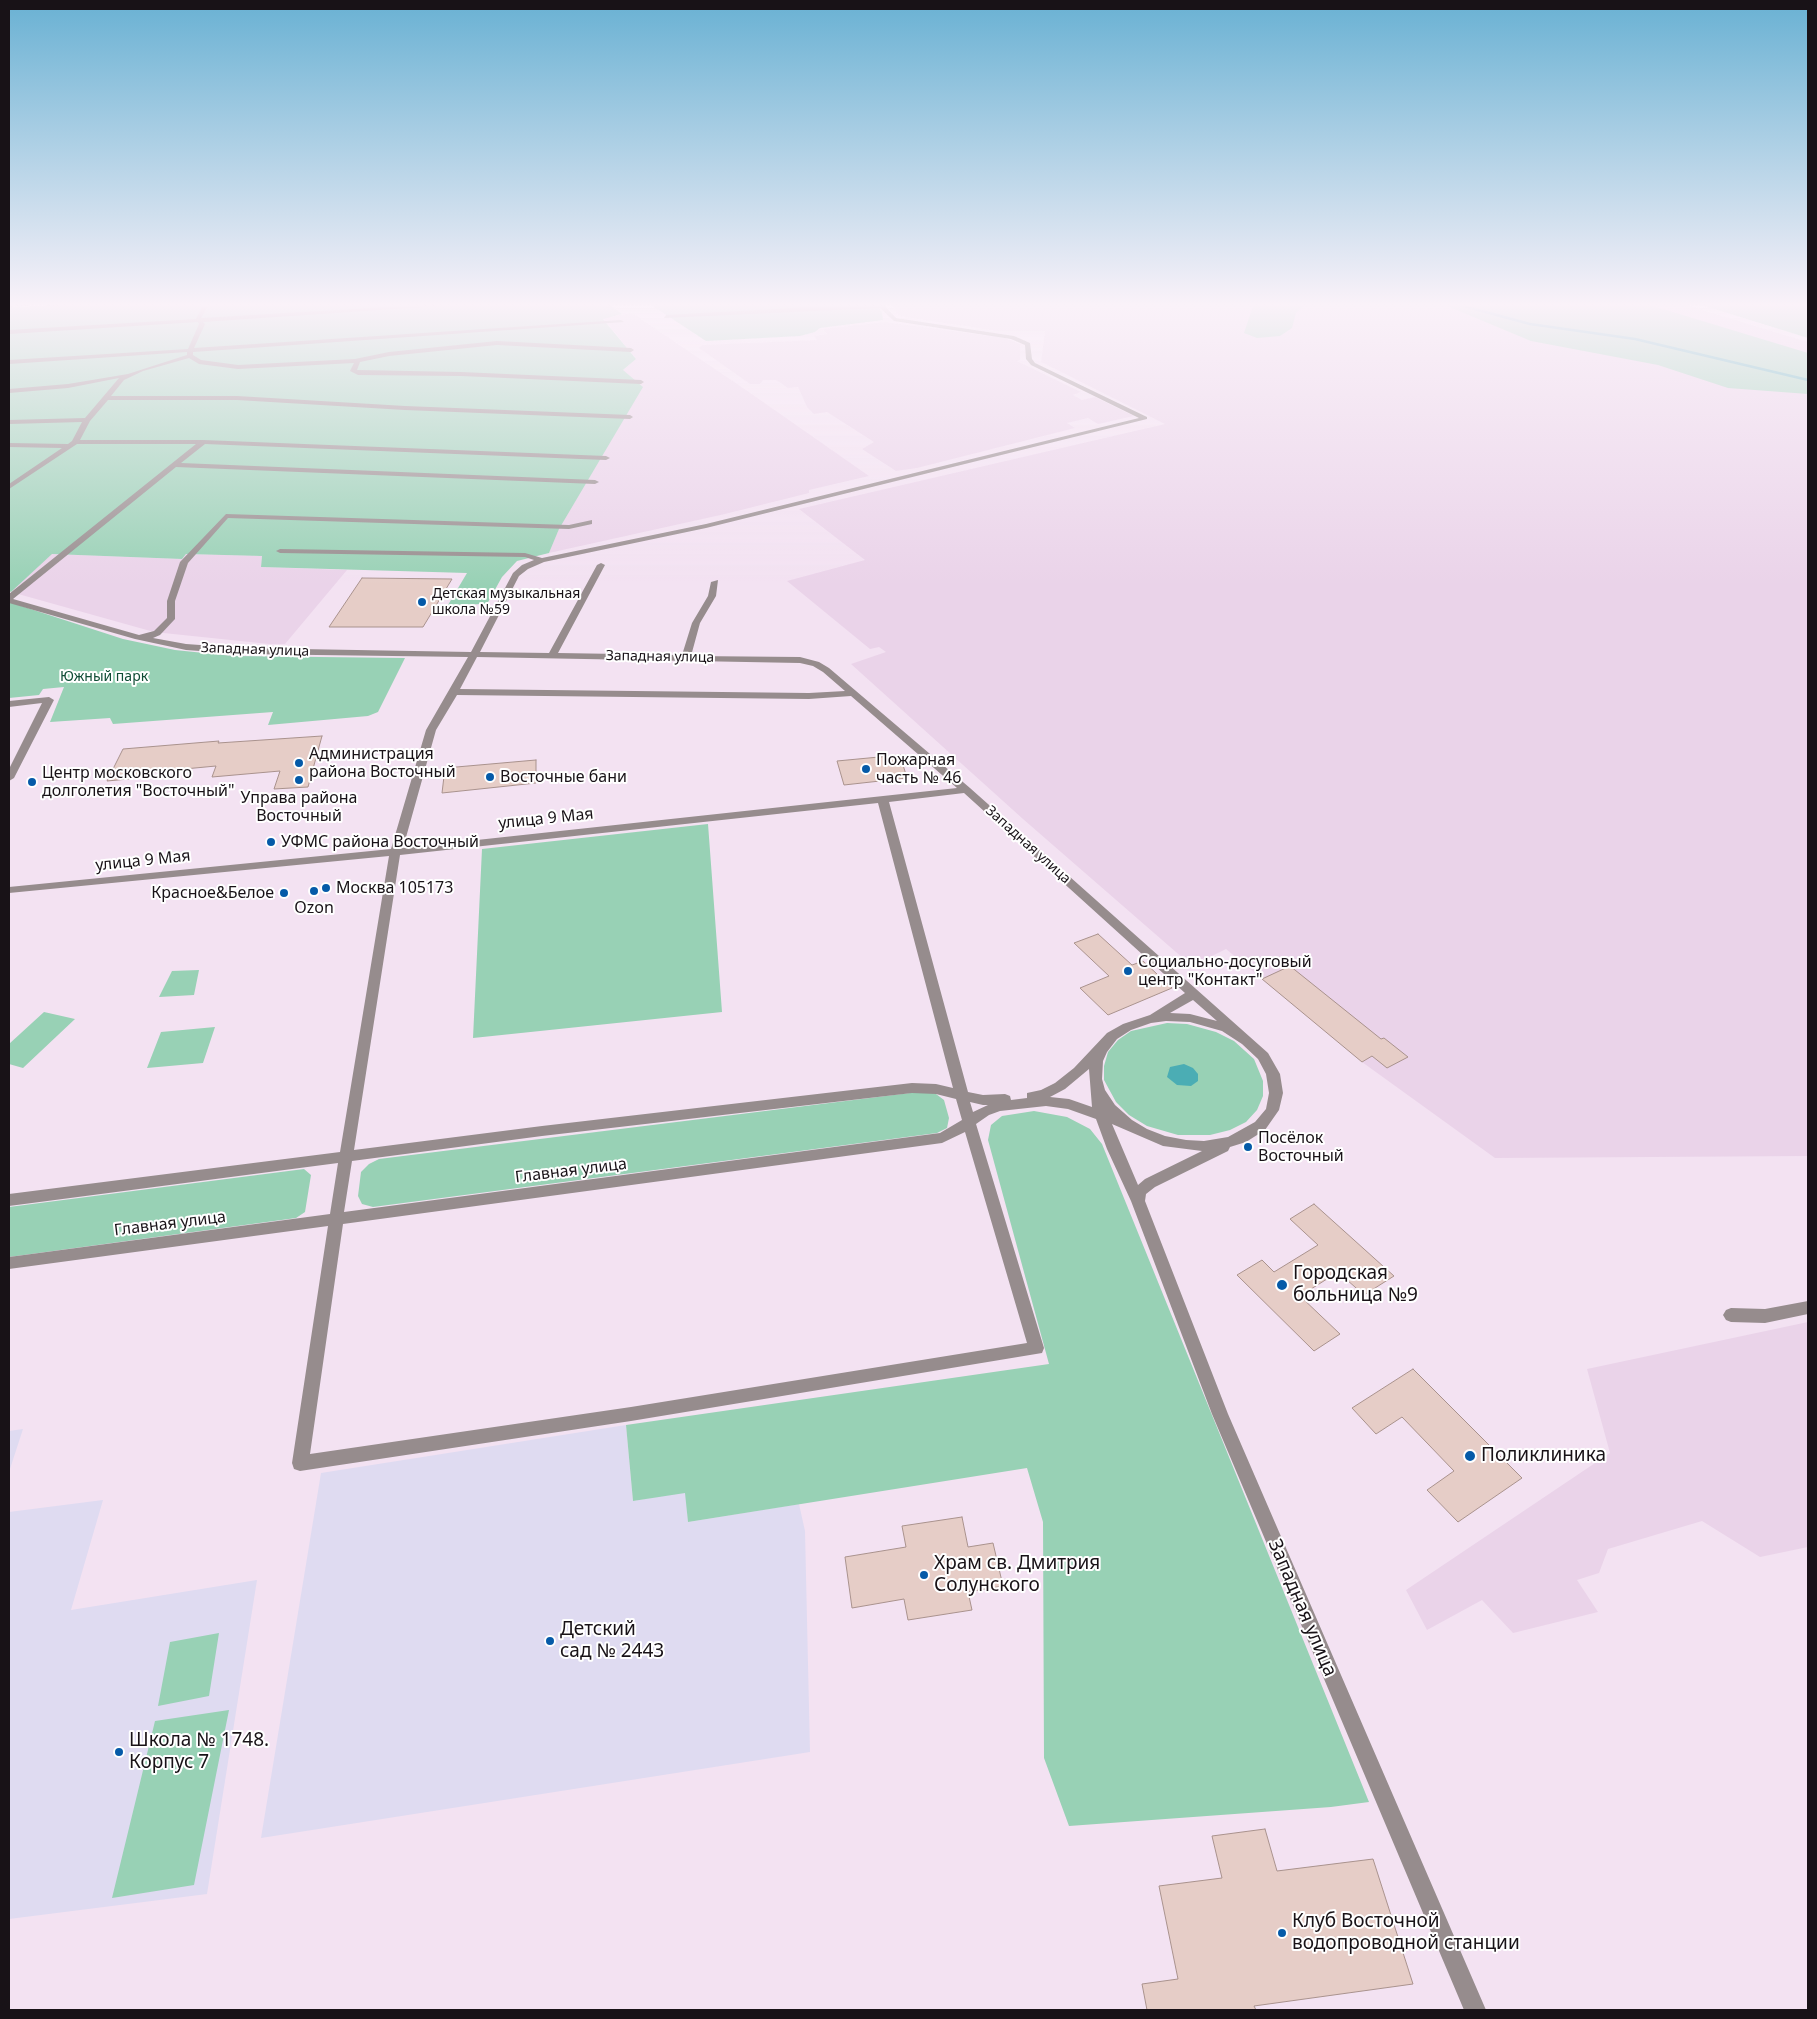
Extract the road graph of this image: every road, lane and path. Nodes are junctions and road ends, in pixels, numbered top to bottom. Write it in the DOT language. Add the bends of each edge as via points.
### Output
graph roads {
  1 [pos="1102,397"];
  2 [pos="106,398"];
  3 [pos="630,417"];
  4 [pos="87,420"];
  5 [pos="9,422"];
  6 [pos="203,442"];
  7 [pos="72,444"];
  8 [pos="9,446"];
  9 [pos="606,458"];
  10 [pos="173,465"];
  11 [pos="595,482"];
  12 [pos="9,487"];
  13 [pos="589,522"];
  14 [pos="280,551"];
  15 [pos="542,560"];
  16 [pos="601,565"];
  17 [pos="715,582"];
  18 [pos="9,599"];
  19 [pos="144,638"];
  20 [pos="473,654"];
  21 [pos="552,656"];
  22 [pos="686,658"];
  23 [pos="454,692"];
  24 [pos="853,693"];
  25 [pos="9,704"];
  26 [pos="9,778"];
  27 [pos="966,790"];
  28 [pos="883,800"];
  29 [pos="394,852"];
  30 [pos="9,890"];
  31 [pos="1193,994"];
  32 [pos="1143,1021"];
  33 [pos="1247,1041"];
  34 [pos="1104,1045"];
  35 [pos="1095,1079"];
  36 [pos="963,1096"];
  37 [pos="1102,1116"];
  38 [pos="969,1122"];
  39 [pos="1127,1124"];
  40 [pos="1234,1140"];
  41 [pos="346,1156"];
  42 [pos="9,1200"];
  43 [pos="1138,1201"];
  44 [pos="336,1220"];
  45 [pos="9,1263"];
  46 [pos="1808,1308"];
  47 [pos="1731,1316"];
  48 [pos="1475,2010"];
  1 -- 15 [label="street" via="1145,418 706,526"];
  2 -- 3 [label="street" via="237,398"];
  2 -- 4 [label="street"];
  4 -- 5 [label="street"];
  4 -- 7 [label="street"];
  6 -- 7 [label="street"];
  6 -- 9 [label="street"];
  6 -- 10 [label="street"];
  7 -- 8 [label="street"];
  7 -- 12 [label="street"];
  10 -- 11 [label="street"];
  10 -- 18 [label="street"];
  13 -- 19 [label="street" via="569,526 470,525 226,516 184,562 170,601 172,619 157,633"];
  14 -- 15 [label="street" via="525,555"];
  15 -- 20 [label="street" via="525,566 516,575"];
  16 -- 21 [label="street"];
  17 -- 22 [label="street" via="712,596 696,623"];
  18 -- 19 [label="street, Западная улица"];
  19 -- 20 [label="street, Западная улица" via="186,647 242,651"];
  20 -- 21 [label="street, Западная улица"];
  20 -- 23 [label="street"];
  21 -- 22 [label="street, Западная улица"];
  22 -- 24 [label="street, Западная улица" via="800,660 826,670"];
  23 -- 24 [label="street" via="800,696"];
  23 -- 29 [label="street" via="431,730 400,842"];
  24 -- 27 [label="street, Западная улица"];
  25 -- 26 [label="street" via="49,700"];
  27 -- 28 [label="street, улица 9 Мая"];
  27 -- 31 [label="street, Западная улица"];
  28 -- 29 [label="street, улица 9 Мая"];
  28 -- 36 [label="street"];
  29 -- 30 [label="street, улица 9 Мая"];
  29 -- 41 [label="street"];
  31 -- 32 [label="street"];
  31 -- 33 [label="street, Западная улица"];
  32 -- 33 [label="street" via="1166,1017 1190,1018 1226,1028"];
  32 -- 34 [label="street" via="1117,1032"];
  33 -- 40 [label="street" via="1269,1065 1276,1093 1267,1119 1251,1133"];
  34 -- 35 [label="street" via="1096,1061"];
  34 -- 36 [label="street" via="1073,1076 1044,1094 995,1101"];
  35 -- 37 [label="street, Западная улица"];
  35 -- 39 [label="street" via="1105,1103"];
  36 -- 38 [label="street"];
  36 -- 41 [label="street" via="936,1089 912,1088"];
  37 -- 38 [label="street, Главная улица" via="1069,1104 1046,1101 999,1106 984,1111"];
  37 -- 39 [label="street, Главная улица"];
  37 -- 43 [label="street, Западная улица"];
  38 -- 44 [label="street, Главная улица" via="942,1138"];
  38 -- 44 [label="street" via="1036,1348 631,1414 300,1463"];
  39 -- 40 [label="street" via="1176,1144 1204,1146"];
  40 -- 43 [label="street" via="1150,1183 1139,1192"];
  41 -- 42 [label="street"];
  41 -- 44 [label="street"];
  43 -- 48 [label="street, Западная улица" via="1264,1521"];
  44 -- 45 [label="street, Главная улица"];
  46 -- 47 [label="street" via="1765,1316"];
}
